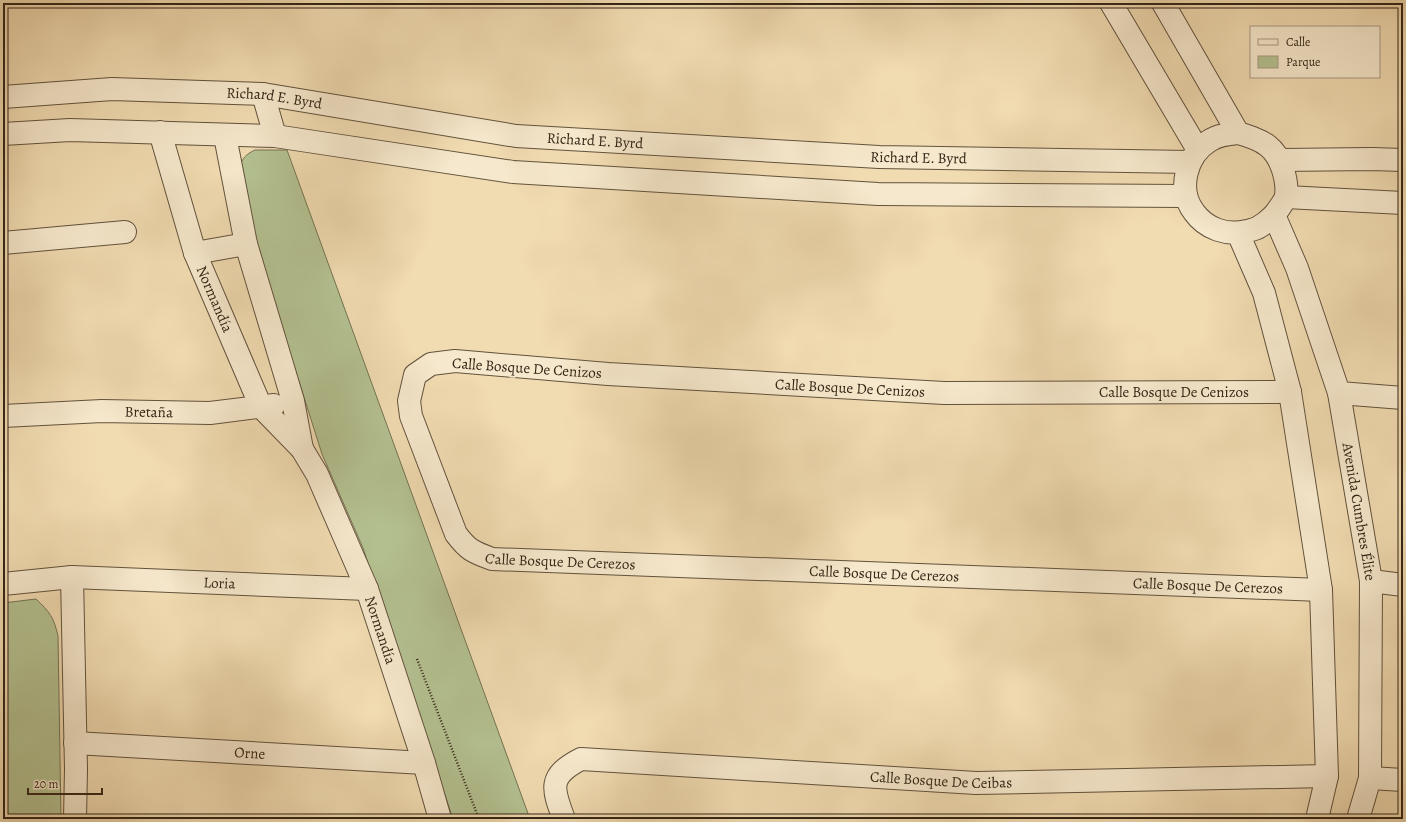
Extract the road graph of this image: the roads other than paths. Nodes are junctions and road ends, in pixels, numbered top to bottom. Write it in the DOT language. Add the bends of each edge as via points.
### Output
graph roads {
  1 [pos="1111,3"];
  2 [pos="1163,3"];
  3 [pos="263,94"];
  4 [pos="3,97"];
  5 [pos="160,132"];
  6 [pos="1238,133"];
  7 [pos="3,134"];
  8 [pos="225,136"];
  9 [pos="275,136"];
  10 [pos="1194,156"];
  11 [pos="1280,160"];
  12 [pos="1403,160"];
  13 [pos="1186,196"];
  14 [pos="1403,203"];
  15 [pos="1280,206"];
  16 [pos="125,232"];
  17 [pos="1238,233"];
  18 [pos="3,243"];
  19 [pos="246,244"];
  20 [pos="196,253"];
  21 [pos="1290,392"];
  22 [pos="1340,392"];
  23 [pos="1403,398"];
  24 [pos="293,402"];
  25 [pos="261,407"];
  26 [pos="3,416"];
  27 [pos="302,449"];
  28 [pos="456,534"];
  29 [pos="72,577"];
  30 [pos="1371,581"];
  31 [pos="3,584"];
  32 [pos="1403,585"];
  33 [pos="367,589"];
  34 [pos="1321,590"];
  35 [pos="75,743"];
  36 [pos="424,763"];
  37 [pos="1327,776"];
  38 [pos="1370,778"];
  39 [pos="1403,780"];
  40 [pos="75,819"];
  41 [pos="440,819"];
  42 [pos="564,819"];
  43 [pos="1317,819"];
  44 [pos="1358,819"];
  1 -- 10 [label="street"];
  2 -- 6 [label="street"];
  3 -- 4 [label="street, Richard E. Byrd" via="112,89"];
  3 -- 9 [label="street"];
  3 -- 10 [label="street, Richard E. Byrd" via="516,136 879,157"];
  5 -- 7 [label="street" via="70,130"];
  5 -- 8 [label="street"];
  5 -- 20 [label="street, Normandía"];
  6 -- 10 [label="street" via="1209,140"];
  6 -- 11 [label="street" via="1255,137 1269,147"];
  8 -- 9 [label="street"];
  8 -- 19 [label="street, Normandía"];
  9 -- 13 [label="street" via="513,172 878,194"];
  10 -- 13 [label="street" via="1185,178"];
  11 -- 12 [label="street"];
  11 -- 15 [label="street" via="1285,177"];
  13 -- 17 [label="street" via="1193,212 1205,224 1221,231"];
  14 -- 15 [label="street"];
  15 -- 17 [label="street" via="1258,228"];
  15 -- 22 [label="street, Avenida Cumbres Élite" via="1297,268"];
  16 -- 18 [label="street"];
  17 -- 21 [label="street" via="1264,292"];
  19 -- 20 [label="street"];
  19 -- 24 [label="street, Normandía"];
  20 -- 25 [label="street, Normandía"];
  21 -- 28 [label="street, Calle Bosque De Cenizos" via="944,393 608,374 443,361 431,364 415,375 409,401 411,416"];
  21 -- 34 [label="street"];
  22 -- 23 [label="street"];
  22 -- 30 [label="street, Avenida Cumbres Élite"];
  24 -- 25 [label="street, Bretaña"];
  24 -- 27 [label="street, Normandía"];
  25 -- 26 [label="street, Bretaña" via="210,413 102,411"];
  25 -- 27 [label="street, Normandía"];
  27 -- 33 [label="street, Normandía" via="316,474"];
  28 -- 34 [label="street, Calle Bosque De Cerezos" via="464,546 492,559"];
  29 -- 31 [label="street, Loria"];
  29 -- 33 [label="street, Loria"];
  29 -- 35 [label="street"];
  30 -- 32 [label="street"];
  30 -- 38 [label="street, Avenida Cumbres Élite"];
  33 -- 36 [label="street, Normandía"];
  34 -- 37 [label="street"];
  35 -- 36 [label="street, Orne"];
  35 -- 40 [label="street"];
  36 -- 41 [label="street, Normandía"];
  37 -- 42 [label="street, Calle Bosque De Ceibas" via="976,783 581,759 568,766 556,783 555,796"];
  37 -- 43 [label="street"];
  38 -- 39 [label="street"];
  38 -- 44 [label="street, Avenida Cumbres Élite"];
}
